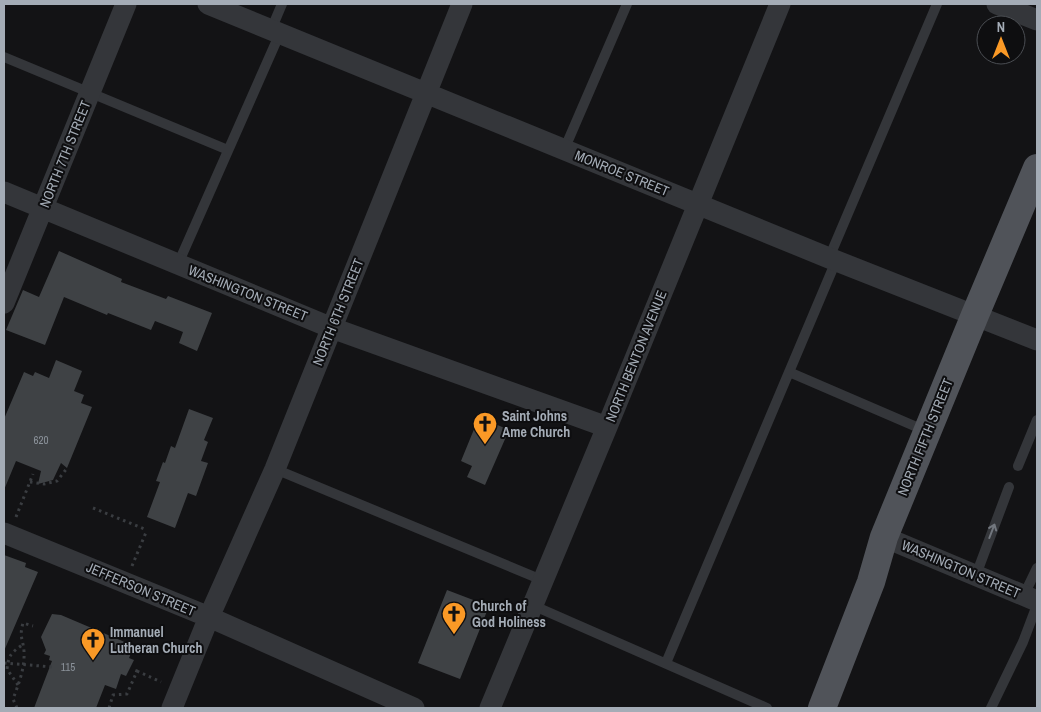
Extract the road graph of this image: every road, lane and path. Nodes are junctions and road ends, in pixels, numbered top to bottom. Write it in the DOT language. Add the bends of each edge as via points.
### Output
graph roads {
  1 [pos="126,4"];
  2 [pos="208,4"];
  3 [pos="282,4"];
  4 [pos="462,4"];
  5 [pos="627,4"];
  6 [pos="780,4"];
  7 [pos="938,4"];
  8 [pos="997,4"];
  9 [pos="1037,20"];
  10 [pos="276,31"];
  11 [pos="4,58"];
  12 [pos="89,93"];
  13 [pos="426,93"];
  14 [pos="228,150"];
  15 [pos="564,150"];
  16 [pos="1037,168"];
  17 [pos="4,192"];
  18 [pos="697,204"];
  19 [pos="42,209"];
  20 [pos="833,260"];
  21 [pos="178,264"];
  22 [pos="4,304"];
  23 [pos="975,315"];
  24 [pos="332,328"];
  25 [pos="1037,340"];
  26 [pos="789,372"];
  27 [pos="1037,420"];
  28 [pos="607,427"];
  29 [pos="927,431"];
  30 [pos="1018,466"];
  31 [pos="68,467"];
  32 [pos="275,469"];
  33 [pos="33,474"];
  34 [pos="30,482"];
  35 [pos="1009,487"];
  36 [pos="93,508"];
  37 [pos="10,526"];
  38 [pos="884,537"];
  39 [pos="132,566"];
  40 [pos="1037,568"];
  41 [pos="976,576"];
  42 [pos="542,580"];
  43 [pos="1033,600"];
  44 [pos="532,605"];
  45 [pos="209,617"];
  46 [pos="33,626"];
  47 [pos="22,646"];
  48 [pos="4,662"];
  49 [pos="666,663"];
  50 [pos="53,667"];
  51 [pos="132,669"];
  52 [pos="137,671"];
  53 [pos="161,682"];
  54 [pos="18,684"];
  55 [pos="17,708"];
  56 [pos="109,708"];
  57 [pos="172,708"];
  58 [pos="414,708"];
  59 [pos="490,708"];
  60 [pos="767,708"];
  61 [pos="822,708"];
  62 [pos="991,708"];
  1 -- 12 [label="street, NORTH 7TH STREET"];
  2 -- 10 [label="street, MONROE STREET"];
  3 -- 10 [label="lane"];
  4 -- 13 [label="street, NORTH 6TH STREET"];
  5 -- 15 [label="lane"];
  6 -- 18 [label="street, NORTH BENTON AVENUE"];
  7 -- 20 [label="lane"];
  8 -- 9 [label="street"];
  10 -- 13 [label="street, MONROE STREET"];
  10 -- 14 [label="lane"];
  11 -- 12 [label="lane"];
  12 -- 14 [label="lane"];
  12 -- 19 [label="street, NORTH 7TH STREET"];
  13 -- 15 [label="street, MONROE STREET"];
  13 -- 24 [label="street, NORTH 6TH STREET"];
  14 -- 21 [label="lane"];
  15 -- 18 [label="street, MONROE STREET"];
  16 -- 23 [label="main road, NORTH FIFTH STREET"];
  17 -- 19 [label="street, WASHINGTON STREET"];
  18 -- 20 [label="street, MONROE STREET"];
  18 -- 28 [label="street, NORTH BENTON AVENUE"];
  19 -- 21 [label="street, WASHINGTON STREET"];
  19 -- 22 [label="street, NORTH 7TH STREET"];
  20 -- 23 [label="street, MONROE STREET"];
  20 -- 26 [label="lane"];
  21 -- 24 [label="street, WASHINGTON STREET"];
  23 -- 25 [label="street, MONROE STREET"];
  23 -- 29 [label="main road, NORTH FIFTH STREET"];
  24 -- 28 [label="street, WASHINGTON STREET"];
  24 -- 32 [label="street, NORTH 6TH STREET"];
  26 -- 29 [label="lane"];
  26 -- 49 [label="lane"];
  27 -- 30 [label="lane"];
  28 -- 42 [label="street, NORTH BENTON AVENUE"];
  29 -- 38 [label="main road, NORTH FIFTH STREET"];
  31 -- 34 [label="path" via="57,481 44,484"];
  32 -- 42 [label="lane"];
  32 -- 45 [label="street, NORTH 6TH STREET"];
  33 -- 34 [label="path"];
  34 -- 37 [label="path"];
  41 -- 35 [label="lane, one-way"];
  36 -- 39 [label="path" via="147,529"];
  37 -- 45 [label="street, JEFFERSON STREET"];
  38 -- 41 [label="street, WASHINGTON STREET"];
  38 -- 61 [label="main road, NORTH FIFTH STREET" via="872,582"];
  40 -- 43 [label="lane"];
  41 -- 43 [label="street, WASHINGTON STREET"];
  42 -- 44 [label="street, NORTH BENTON AVENUE"];
  43 -- 62 [label="lane" via="1023,642"];
  44 -- 49 [label="lane"];
  44 -- 59 [label="street, NORTH BENTON AVENUE"];
  45 -- 57 [label="street, NORTH 6TH STREET"];
  45 -- 58 [label="street, JEFFERSON STREET"];
  46 -- 47 [label="path" via="23,623"];
  47 -- 54 [label="path"];
  47 -- 54 [label="path" via="9,656 8,670"];
  48 -- 50 [label="path, bridge"];
  49 -- 60 [label="lane"];
  51 -- 52 [label="path"];
  52 -- 53 [label="path"];
  52 -- 56 [label="path" via="127,694 113,695"];
  54 -- 55 [label="path" via="13,699"];
}
